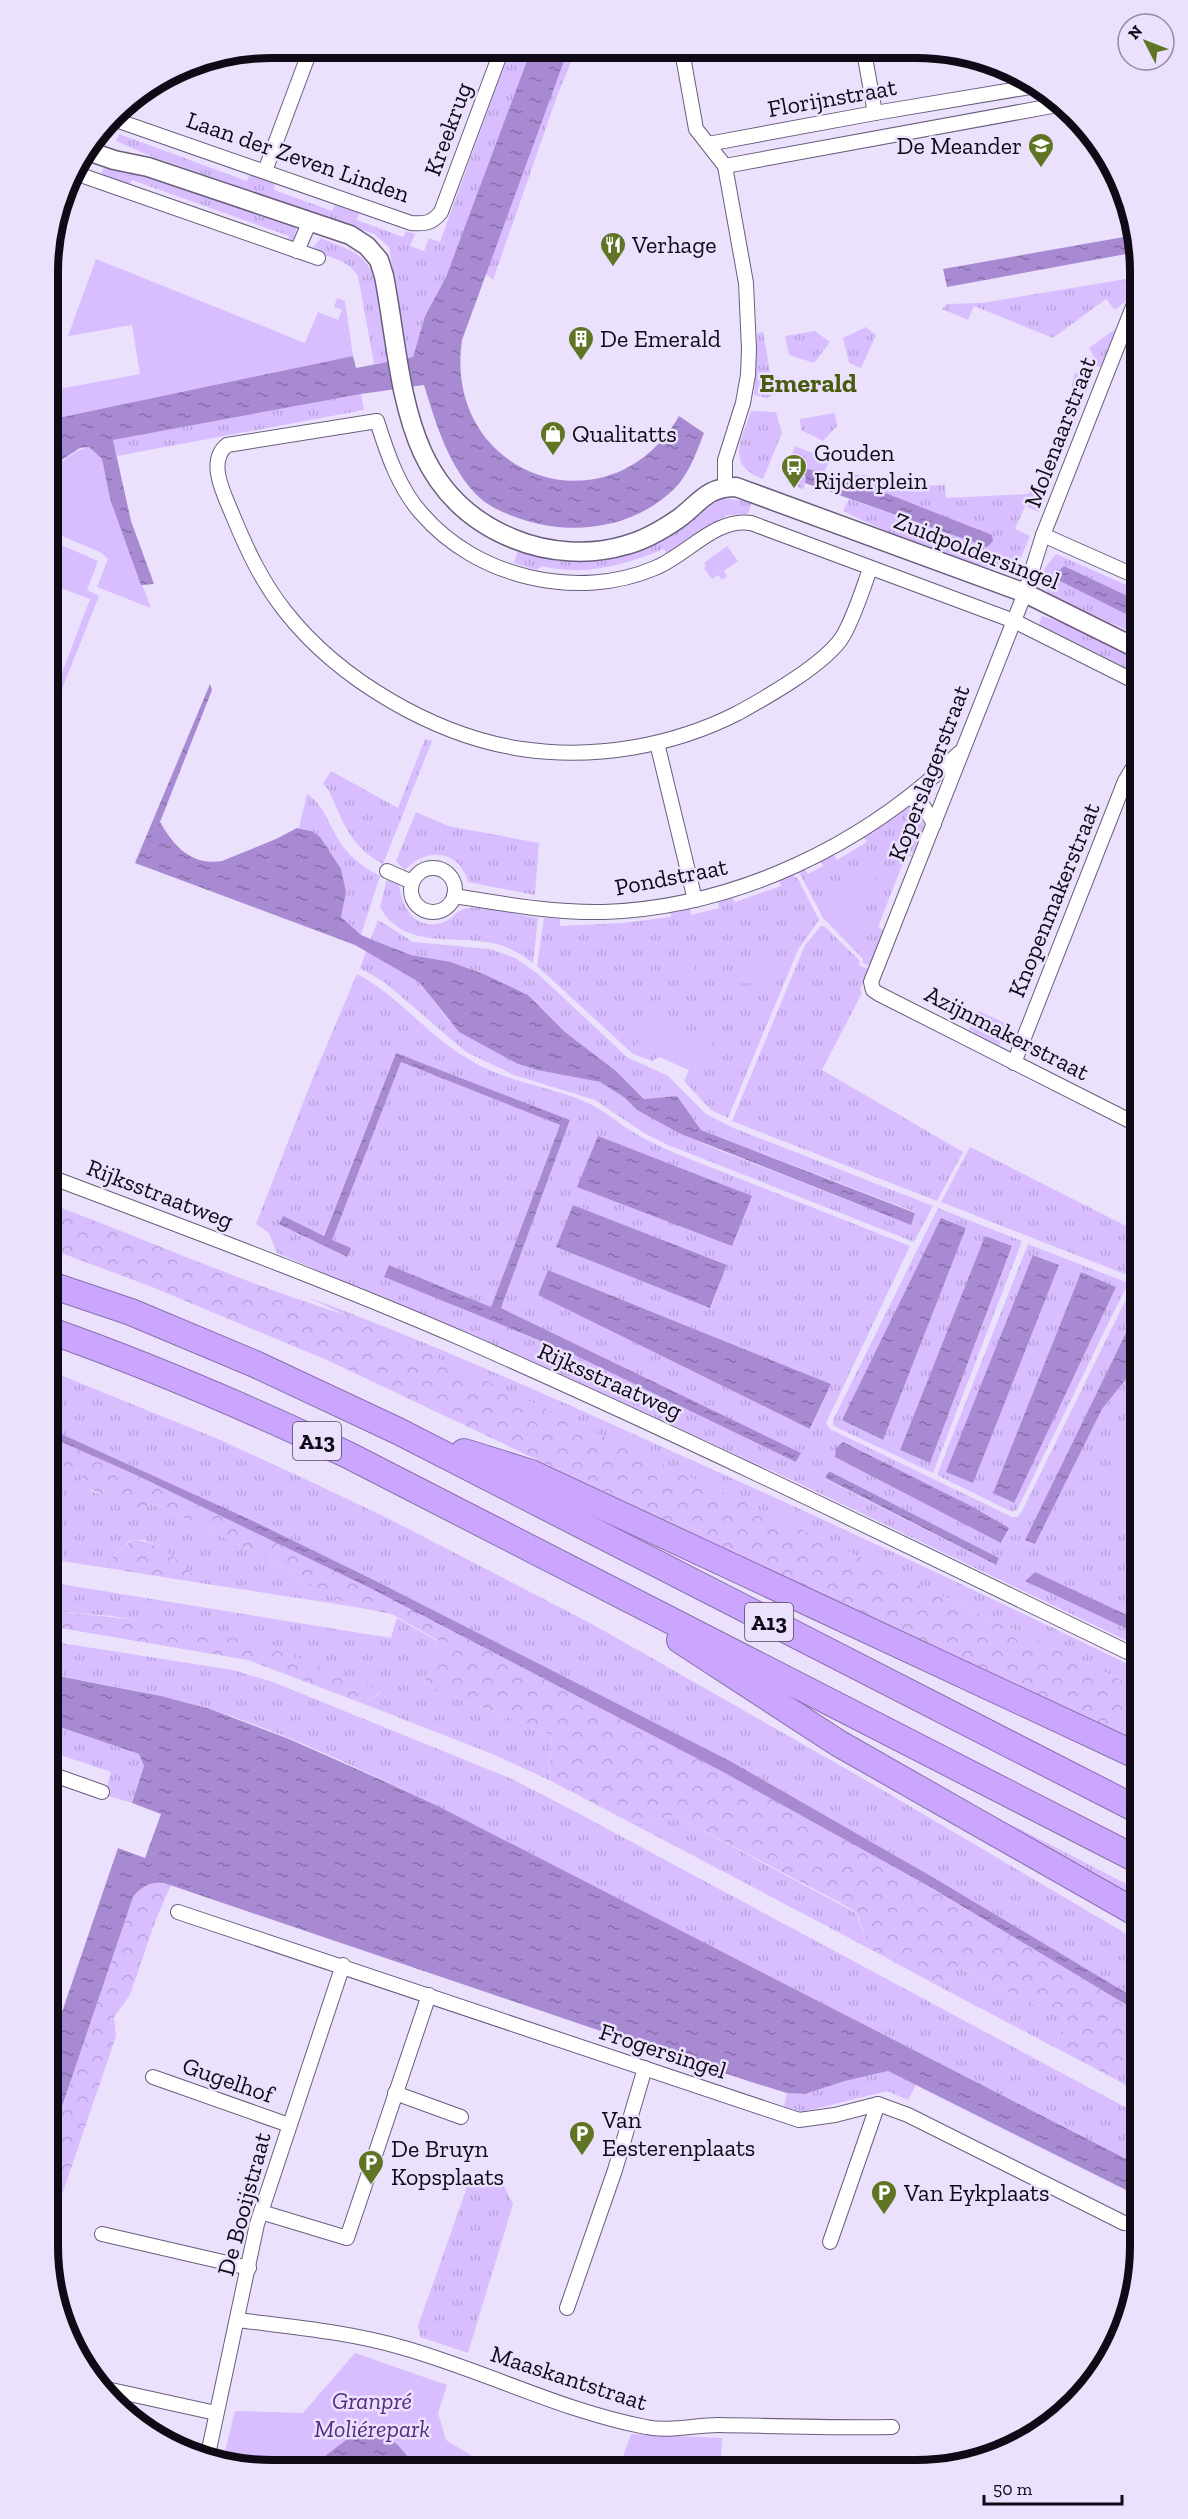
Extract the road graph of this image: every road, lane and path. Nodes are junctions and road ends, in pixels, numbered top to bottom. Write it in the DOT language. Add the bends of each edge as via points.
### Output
graph roads {
  1 [pos="683,58"];
  2 [pos="865,58"];
  3 [pos="307,59"];
  4 [pos="498,59"];
  5 [pos="1024,88"];
  6 [pos="964,98"];
  7 [pos="1050,107"];
  8 [pos="875,113"];
  9 [pos="121,121"];
  10 [pos="967,123"];
  11 [pos="102,143"];
  12 [pos="708,144"];
  13 [pos="95,154"];
  14 [pos="725,166"];
  15 [pos="148,167"];
  16 [pos="265,171"];
  17 [pos="82,176"];
  18 [pos="310,221"];
  19 [pos="433,221"];
  20 [pos="297,251"];
  21 [pos="318,258"];
  22 [pos="1130,314"];
  23 [pos="725,487"];
  24 [pos="1043,535"];
  25 [pos="870,568"];
  26 [pos="1130,574"];
  27 [pos="1024,593"];
  28 [pos="1014,621"];
  29 [pos="1130,645"];
  30 [pos="1130,679"];
  31 [pos="657,743"];
  32 [pos="963,749"];
  33 [pos="1130,773"];
  34 [pos="909,798"];
  35 [pos="934,824"];
  36 [pos="387,871"];
  37 [pos="412,882"];
  38 [pos="454,896"];
  39 [pos="695,900"];
  40 [pos="876,970"];
  41 [pos="1014,1063"];
  42 [pos="1130,1121"];
  43 [pos="58,1180"];
  44 [pos="58,1287"];
  45 [pos="58,1334"];
  46 [pos="398,1431"];
  47 [pos="576,1573"];
  48 [pos="1130,1653"];
  49 [pos="1130,1752"];
  50 [pos="58,1777"];
  51 [pos="102,1792"];
  52 [pos="1130,1806"];
  53 [pos="1130,1856"];
  54 [pos="1130,1909"];
  55 [pos="178,1912"];
  56 [pos="343,1965"];
  57 [pos="429,1995"];
  58 [pos="645,2068"];
  59 [pos="153,2077"];
  60 [pos="396,2093"];
  61 [pos="878,2104"];
  62 [pos="461,2117"];
  63 [pos="289,2125"];
  64 [pos="261,2212"];
  65 [pos="1124,2223"];
  66 [pos="102,2234"];
  67 [pos="830,2242"];
  68 [pos="249,2268"];
  69 [pos="567,2308"];
  70 [pos="238,2320"];
  71 [pos="114,2391"];
  72 [pos="216,2413"];
  73 [pos="892,2427"];
  74 [pos="209,2450"];
  1 -- 12 [label="street" via="696,129"];
  2 -- 8 [label="street"];
  3 -- 16 [label="street"];
  4 -- 19 [label="street, Kreekrug" via="441,212"];
  5 -- 6 [label="street, Florijnstraat"];
  6 -- 8 [label="street, Florijnstraat"];
  6 -- 10 [label="street"];
  7 -- 10 [label="street, Florijnstraat"];
  8 -- 12 [label="street, Florijnstraat"];
  9 -- 16 [label="street, Laan der Zeven Linden"];
  10 -- 14 [label="street, Florijnstraat"];
  11 -- 15 [label="street"];
  12 -- 14 [label="street"];
  13 -- 15 [label="street"];
  14 -- 23 [label="street" via="746,283 749,349 743,403 725,460"];
  15 -- 18 [label="street"];
  16 -- 19 [label="street, Laan der Zeven Linden" via="411,223"];
  17 -- 20 [label="street"];
  18 -- 20 [label="street"];
  18 -- 23 [label="street" via="350,236 367,246 379,260 405,398 421,453 445,490 481,522 535,547 591,552 625,546 653,535 706,494"];
  20 -- 21 [label="street"];
  22 -- 24 [label="street, Molenaarstraat"];
  23 -- 27 [label="street, Zuidpoldersingel" via="765,496"];
  24 -- 26 [label="street, Zuidpoldersingel"];
  24 -- 27 [label="street, Molenaarstraat"];
  25 -- 28 [label="street"];
  25 -- 31 [label="street" via="842,637 817,662 789,684 708,728"];
  25 -- 31 [label="street" via="768,527 741,521 715,530 678,558 634,576 594,583 528,577 467,553 440,534 408,494 385,448 377,421 227,445 218,455 226,499 264,582 310,640 376,693 412,712 485,740 522,749 569,753"];
  27 -- 28 [label="street, Koperslagerstraat"];
  27 -- 29 [label="street, Zuidpoldersingel"];
  28 -- 30 [label="street"];
  28 -- 32 [label="street, Koperslagerstraat"];
  31 -- 39 [label="street"];
  32 -- 34 [label="street, Pondstraat"];
  32 -- 35 [label="street, Koperslagerstraat"];
  33 -- 41 [label="street, Knopenmakerstraat"];
  34 -- 35 [label="street" via="922,804"];
  34 -- 39 [label="street, Pondstraat" via="828,849 757,881"];
  35 -- 40 [label="street, Koperslagerstraat"];
  36 -- 37 [label="street"];
  37 -- 38 [label="street" via="420,872 440,869 451,877"];
  37 -- 38 [label="street" via="411,898 429,913 445,909"];
  38 -- 39 [label="street, Pondstraat" via="542,909 604,912"];
  40 -- 41 [label="street, Azijnmakerstraat" via="871,982 873,990"];
  41 -- 42 [label="street, Azijnmakerstraat"];
  43 -- 48 [label="street, Rijksstraatweg" via="465,1340 725,1459"];
  44 -- 46 [label="highway, A13" via="131,1312 255,1364"];
  45 -- 47 [label="highway, A13" via="244,1407 348,1455"];
  46 -- 49 [label="highway, A13" via="531,1473"];
  46 -- 52 [label="highway, A13"];
  47 -- 53 [label="highway, A13"];
  47 -- 54 [label="highway, A13" via="838,1743"];
  50 -- 51 [label="street"];
  55 -- 56 [label="street, Frogersingel"];
  56 -- 57 [label="street, Frogersingel"];
  56 -- 63 [label="street, De Booijstraat"];
  57 -- 58 [label="street, Frogersingel"];
  57 -- 60 [label="street"];
  58 -- 61 [label="street, Frogersingel" via="799,2120"];
  58 -- 69 [label="street"];
  59 -- 63 [label="street, Gugelhof"];
  60 -- 62 [label="street"];
  60 -- 64 [label="street" via="346,2238"];
  61 -- 65 [label="street" via="908,2115"];
  61 -- 67 [label="street"];
  63 -- 64 [label="street, De Booijstraat"];
  64 -- 68 [label="street, De Booijstraat"];
  66 -- 68 [label="street"];
  68 -- 70 [label="street, De Booijstraat"];
  70 -- 72 [label="street, De Booijstraat"];
  70 -- 73 [label="street, Maaskantstraat" via="328,2331 402,2347 590,2414 649,2428"];
  71 -- 72 [label="street"];
  72 -- 74 [label="street, De Booijstraat"];
}
